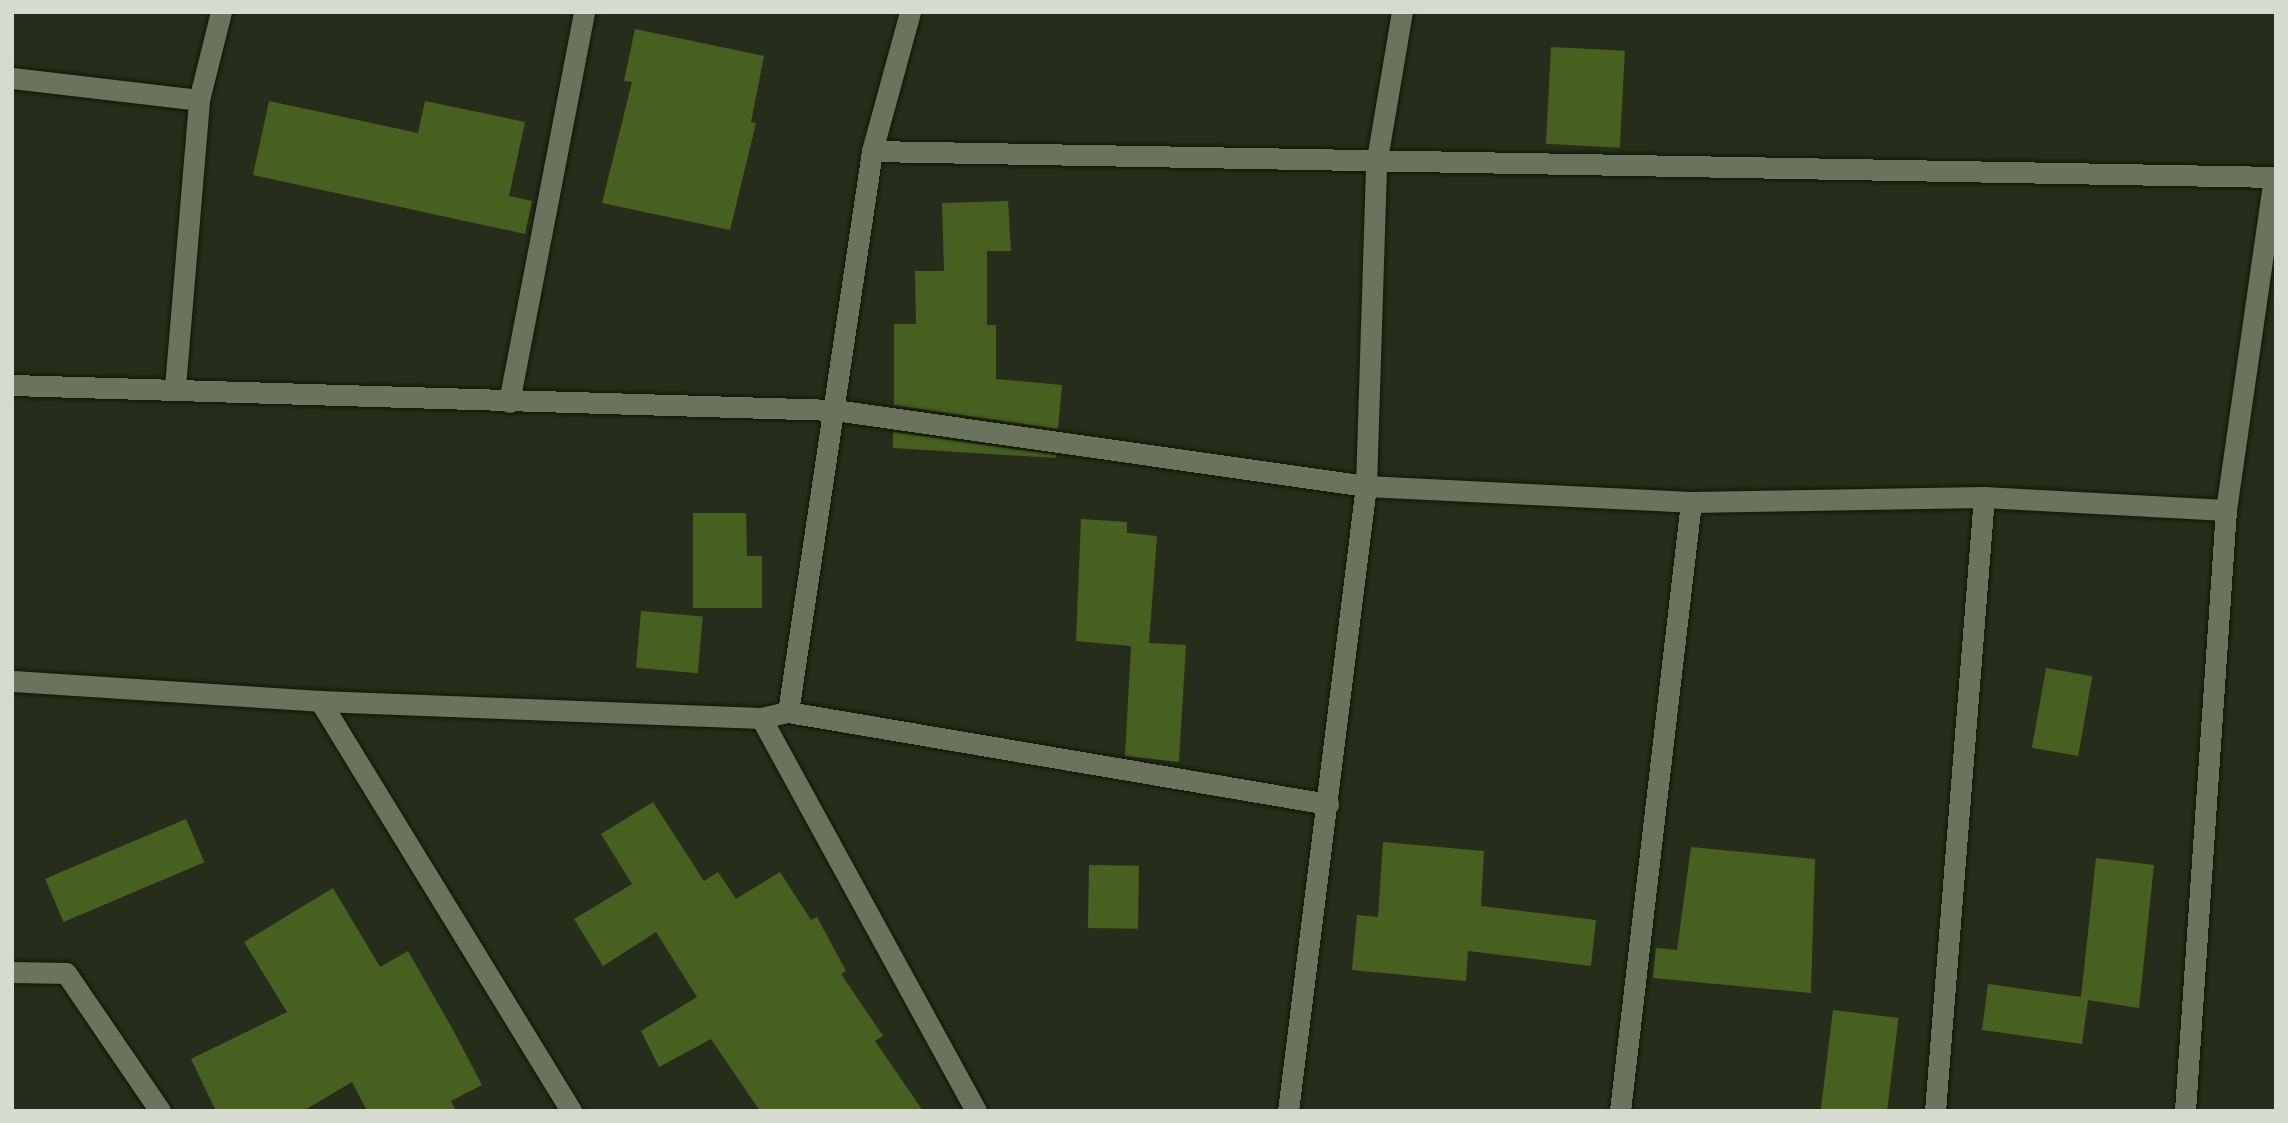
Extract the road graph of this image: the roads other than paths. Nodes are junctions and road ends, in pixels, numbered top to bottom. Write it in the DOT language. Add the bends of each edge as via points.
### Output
graph roads {
  1 [pos="221,12"];
  2 [pos="584,12"];
  3 [pos="910,12"];
  4 [pos="1402,12"];
  5 [pos="12,78"];
  6 [pos="199,100"];
  7 [pos="872,151"];
  8 [pos="1376,165"];
  9 [pos="2275,177"];
  10 [pos="12,385"];
  11 [pos="175,387"];
  12 [pos="509,402"];
  13 [pos="835,410"];
  14 [pos="1366,486"];
  15 [pos="1984,497"];
  16 [pos="1691,502"];
  17 [pos="2226,510"];
  18 [pos="12,681"];
  19 [pos="320,701"];
  20 [pos="788,712"];
  21 [pos="761,719"];
  22 [pos="1328,804"];
  23 [pos="12,972"];
  24 [pos="160,1111"];
  25 [pos="571,1111"];
  26 [pos="976,1111"];
  27 [pos="1289,1111"];
  28 [pos="1620,1111"];
  29 [pos="1935,1111"];
  30 [pos="2185,1111"];
  1 -- 6 [label="street"];
  2 -- 12 [label="street"];
  3 -- 7 [label="street"];
  4 -- 8 [label="street"];
  5 -- 6 [label="street"];
  6 -- 11 [label="street"];
  7 -- 8 [label="street"];
  7 -- 13 [label="street"];
  8 -- 9 [label="street" via="1997,168"];
  8 -- 14 [label="street"];
  9 -- 17 [label="street"];
  10 -- 11 [label="street"];
  11 -- 12 [label="street"];
  12 -- 13 [label="street"];
  13 -- 14 [label="street"];
  13 -- 20 [label="street"];
  14 -- 16 [label="street"];
  14 -- 22 [label="street"];
  15 -- 16 [label="street"];
  15 -- 17 [label="street"];
  15 -- 29 [label="street"];
  16 -- 28 [label="street"];
  17 -- 30 [label="street"];
  18 -- 19 [label="street"];
  19 -- 21 [label="street"];
  19 -- 25 [label="street"];
  20 -- 21 [label="street"];
  20 -- 22 [label="street"];
  21 -- 26 [label="street"];
  22 -- 27 [label="street"];
  23 -- 24 [label="street" via="66,973"];
}
